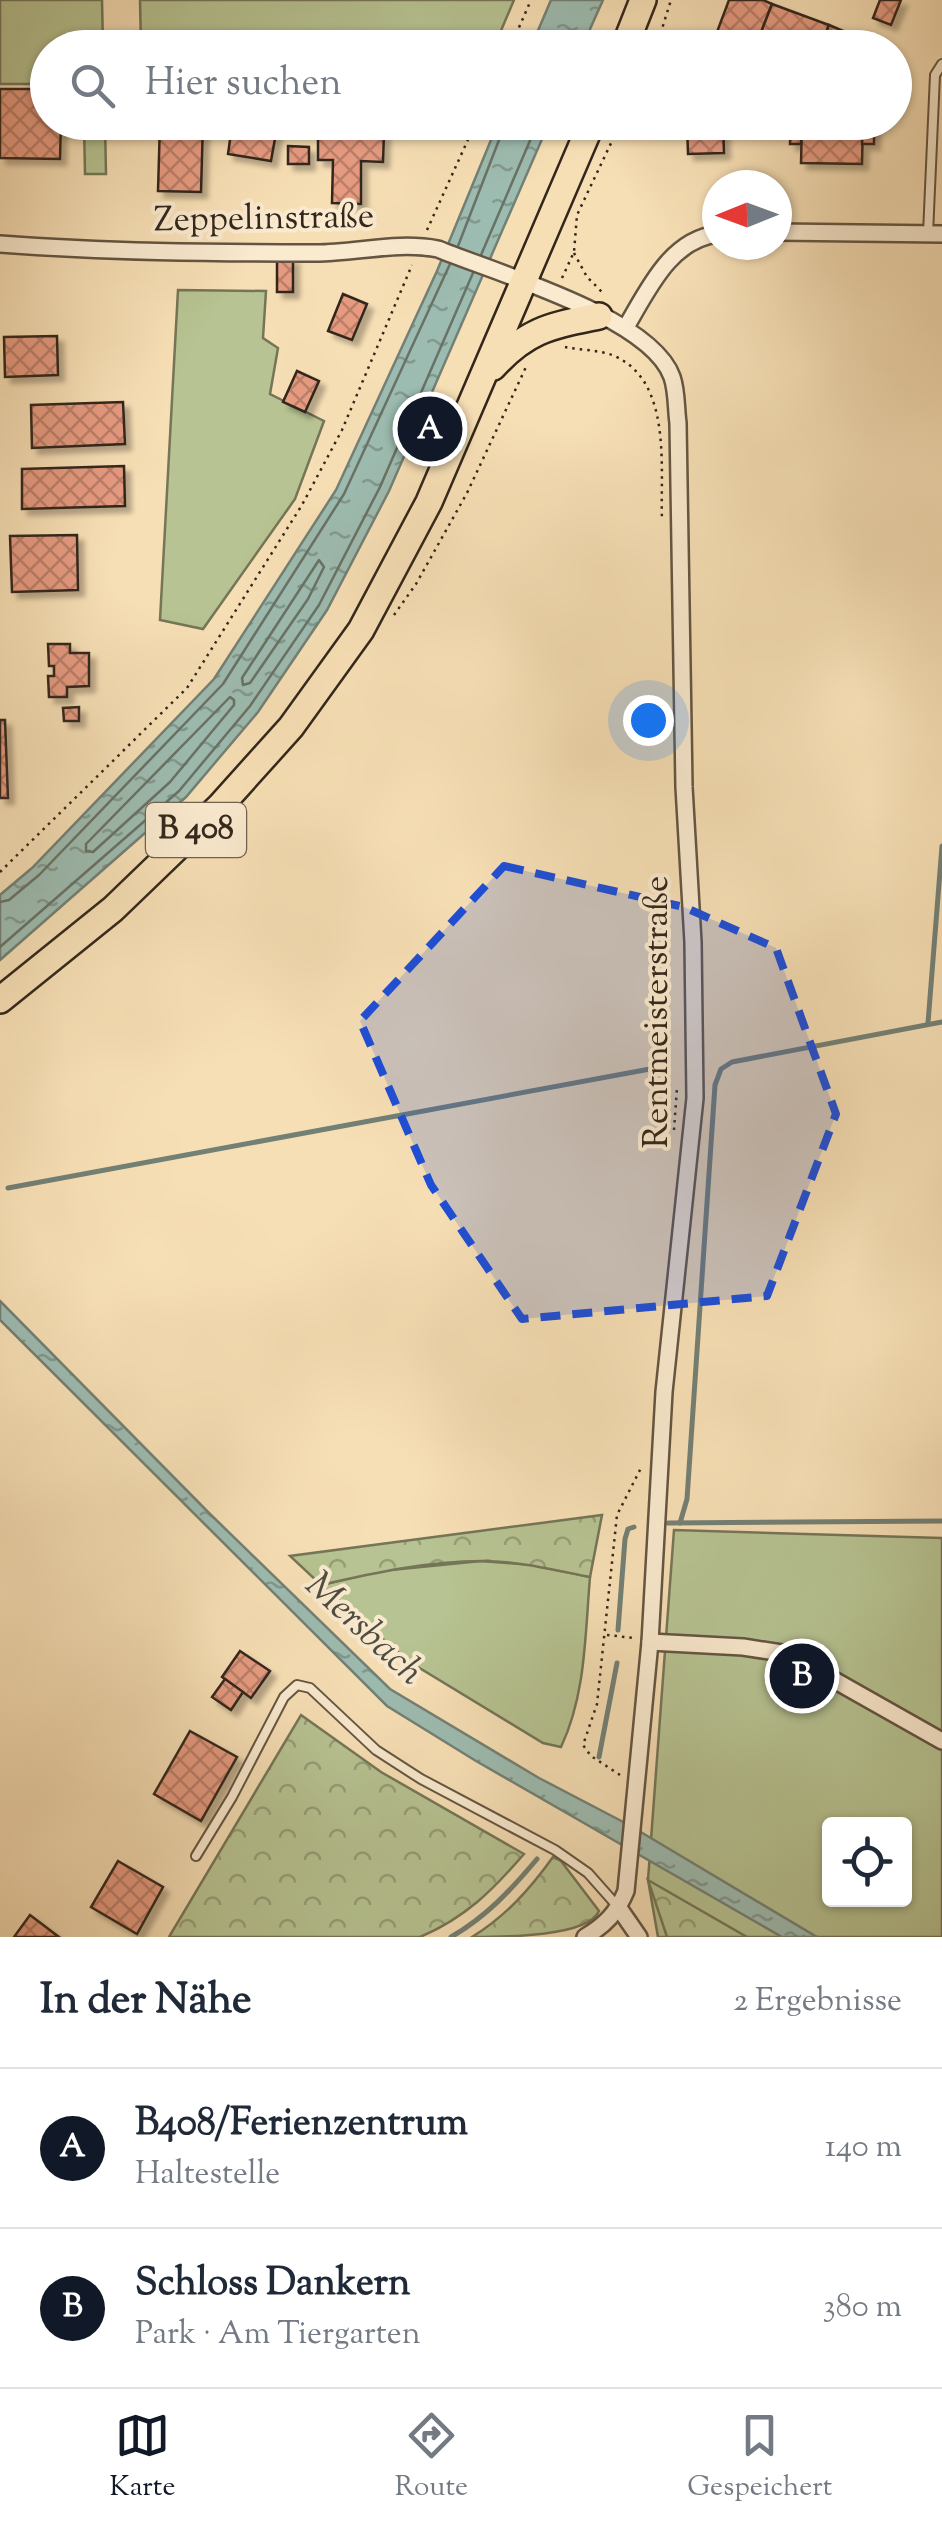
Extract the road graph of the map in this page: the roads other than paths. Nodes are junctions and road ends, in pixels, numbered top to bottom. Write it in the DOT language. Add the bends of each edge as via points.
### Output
graph roads {
  1 [pos="643,0"];
  2 [pos="631,30"];
  3 [pos="942,64"];
  4 [pos="584,140"];
  5 [pos="938,147"];
  6 [pos="792,232"];
  7 [pos="935,234"];
  8 [pos="702,239"];
  9 [pos="0,244"];
  10 [pos="523,282"];
  11 [pos="599,316"];
  12 [pos="626,327"];
  13 [pos="483,378"];
  14 [pos="0,1000"];
  15 [pos="650,1642"];
  16 [pos="942,1741"];
  17 [pos="196,1856"];
  18 [pos="619,1908"];
  19 [pos="585,1937"];
  20 [pos="639,1937"];
  1 -- 2 [label="main road"];
  3 -- 5 [label="lane" via="935,75"];
  4 -- 10 [label="main road, B 408"];
  5 -- 7 [label="lane"];
  6 -- 7 [label="street"];
  8 -- 12 [label="street" via="676,252"];
  9 -- 10 [label="street, Zeppelinstraße" via="209,254 347,254 420,246"];
  10 -- 11 [label="street, Rentmeisterstraße"];
  10 -- 13 [label="main road, B 408"];
  11 -- 12 [label="street, Rentmeisterstraße"];
  11 -- 13 [label="main road" via="541,328"];
  12 -- 15 [label="street, Rentmeisterstraße" via="672,378 678,424 684,788 694,942 695,1098 664,1392"];
  13 -- 14 [label="main road, B 408" via="408,545 361,630 291,727 113,910"];
  15 -- 16 [label="street" via="788,1654"];
  15 -- 18 [label="street, Rentmeisterstraße"];
  17 -- 18 [label="lane" via="284,1697 297,1685 310,1688 376,1750 588,1873"];
  18 -- 19 [label="street"];
  18 -- 20 [label="street"];
}
